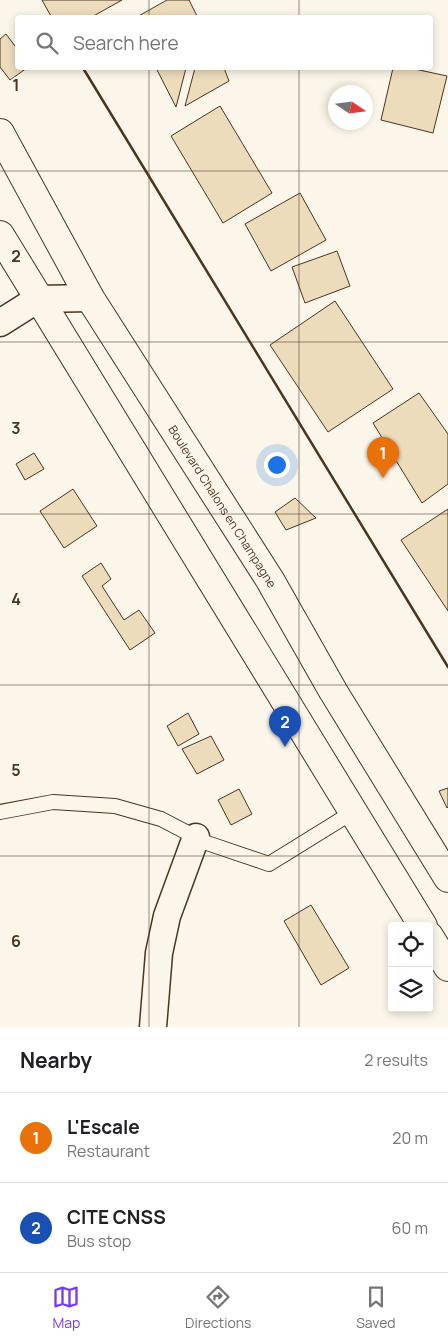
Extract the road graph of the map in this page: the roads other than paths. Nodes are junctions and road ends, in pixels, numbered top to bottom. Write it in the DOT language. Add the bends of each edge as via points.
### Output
graph roads {
  1 [pos="0,133"];
  2 [pos="0,235"];
  3 [pos="90,298"];
  4 [pos="38,299"];
  5 [pos="0,323"];
  6 [pos="0,812"];
  7 [pos="353,812"];
  8 [pos="196,837"];
  9 [pos="448,878"];
  10 [pos="421,922"];
  11 [pos="433,943"];
  12 [pos="448,967"];
  13 [pos="153,1027"];
  1 -- 3 [label="main road, Boulevard Chalons en Champagne"];
  2 -- 4 [label="main road"];
  3 -- 4 [label="street"];
  3 -- 9 [label="main road, Boulevard Chalons en Champagne" via="270,580 333,691"];
  4 -- 5 [label="street"];
  4 -- 7 [label="main road"];
  6 -- 8 [label="lane" via="53,802 115,806 161,819"];
  7 -- 8 [label="lane" via="269,864"];
  7 -- 10 [label="main road"];
  8 -- 13 [label="street" via="167,916 159,953"];
  11 -- 12 [label="main road"];
}
